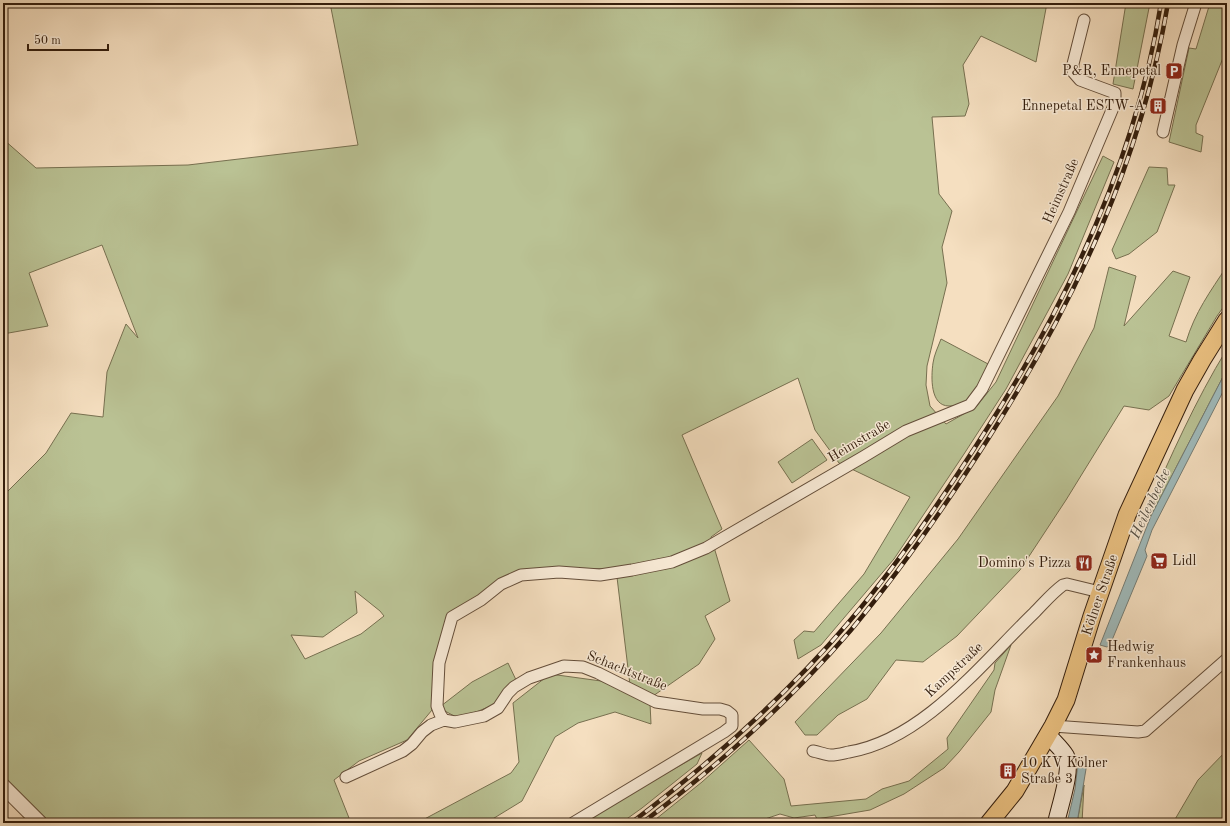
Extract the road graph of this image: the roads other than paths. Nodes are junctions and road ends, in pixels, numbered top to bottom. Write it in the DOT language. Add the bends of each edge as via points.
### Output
graph roads {
  1 [pos="1196,3"];
  2 [pos="1084,20"];
  3 [pos="1163,132"];
  4 [pos="1227,320"];
  5 [pos="1100,592"];
  6 [pos="1227,659"];
  7 [pos="444,720"];
  8 [pos="1051,730"];
  9 [pos="813,751"];
  10 [pos="346,777"];
  11 [pos="4,789"];
  12 [pos="40,823"];
  13 [pos="573,823"];
  14 [pos="989,823"];
  15 [pos="1056,823"];
  1 -- 3 [label="street" via="1183,45"];
  2 -- 7 [label="street, Heimstraße" via="1073,72 1080,80 1115,93 1115,103 1069,212 982,389 970,405 906,431 706,548 672,562 600,575 558,572 521,576 501,584 452,618 439,663 437,706"];
  4 -- 5 [label="main road, Kölner Straße" via="1185,390 1152,459 1127,515"];
  5 -- 8 [label="main road, Kölner Straße" via="1066,700"];
  5 -- 9 [label="street, Kampstraße" via="1063,585 937,708 894,736 856,751 831,755"];
  6 -- 8 [label="street" via="1145,731"];
  7 -- 10 [label="street, Schachtstraße" via="431,725 403,751"];
  7 -- 13 [label="street, Schachtstraße" via="455,722 484,716 498,708 514,687 529,678 564,666 591,670 656,702 720,709 732,715 732,726 724,732"];
  8 -- 14 [label="main road, Kölner Straße" via="1015,791"];
  8 -- 15 [label="main road" via="1068,761 1068,774"];
  11 -- 12 [label="street"];
}
